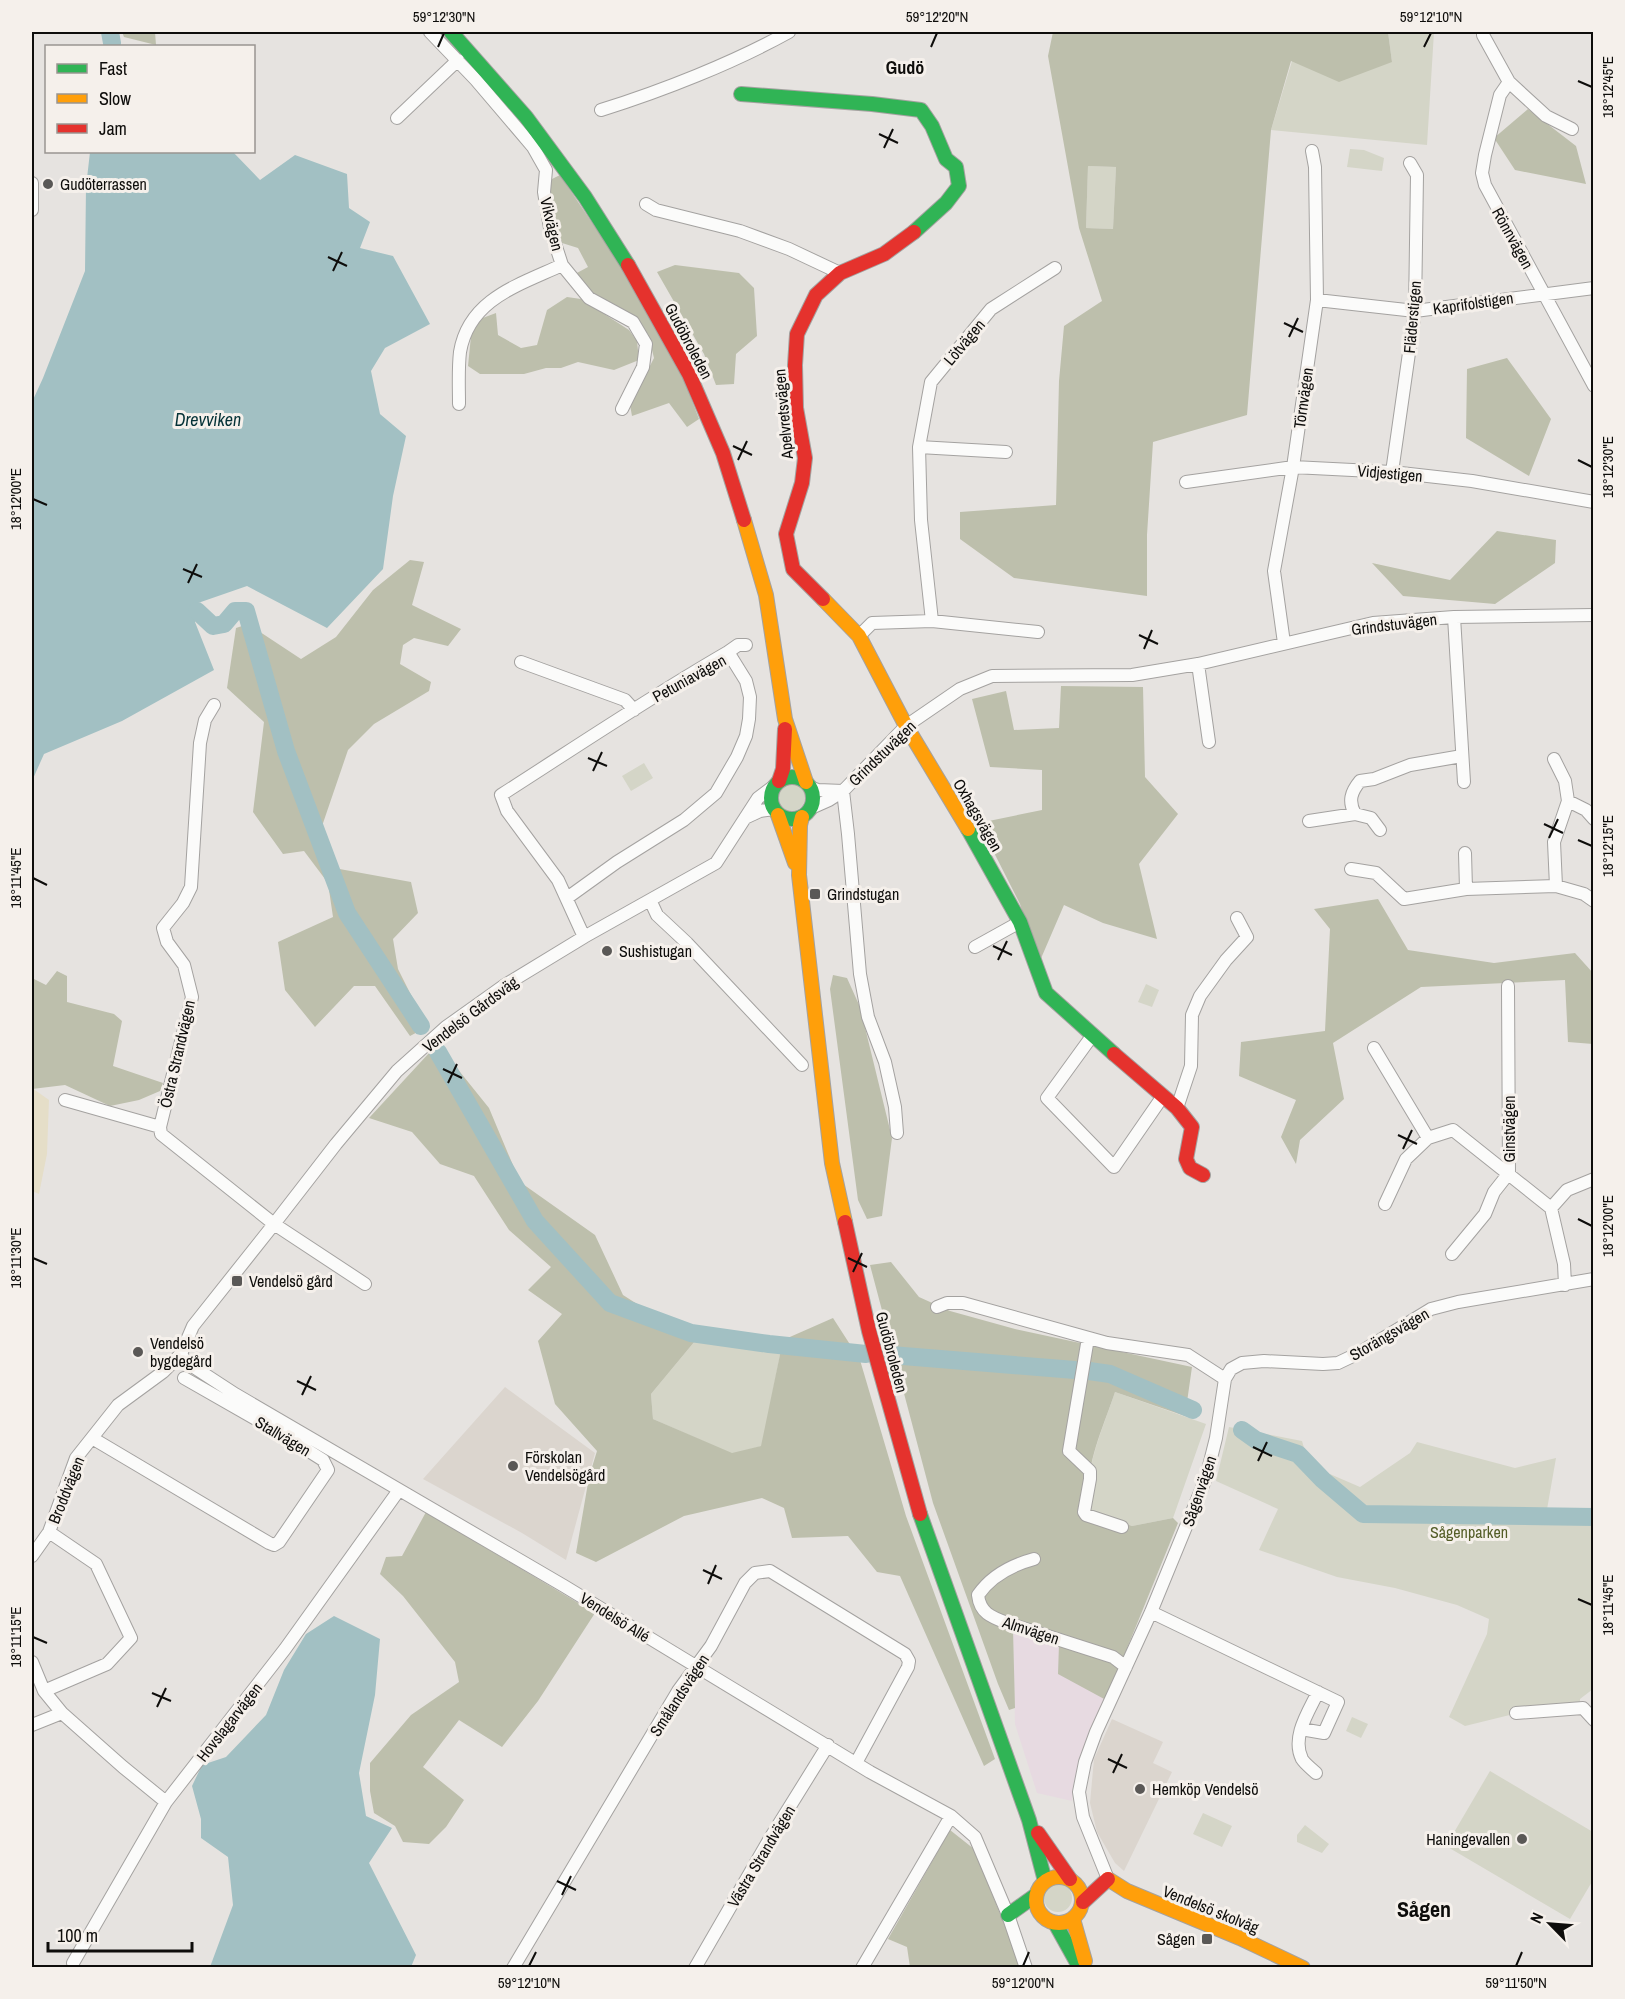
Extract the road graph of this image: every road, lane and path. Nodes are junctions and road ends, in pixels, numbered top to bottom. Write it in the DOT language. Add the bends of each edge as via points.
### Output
graph roads {
  1 [pos="430,32"];
  2 [pos="451,32"];
  3 [pos="789,32"];
  4 [pos="1483,35"];
  5 [pos="458,60"];
  6 [pos="1509,82"];
  7 [pos="741,94"];
  8 [pos="601,110"];
  9 [pos="397,117"];
  10 [pos="1572,129"];
  11 [pos="1312,151"];
  12 [pos="1410,163"];
  13 [pos="32,183"];
  14 [pos="646,204"];
  15 [pos="32,210"];
  16 [pos="562,265"];
  17 [pos="1055,268"];
  18 [pos="840,273"];
  19 [pos="1593,288"];
  20 [pos="1544,294"];
  21 [pos="1317,300"];
  22 [pos="1415,311"];
  23 [pos="1593,386"];
  24 [pos="459,404"];
  25 [pos="622,409"];
  26 [pos="919,447"];
  27 [pos="1006,452"];
  28 [pos="1293,467"];
  29 [pos="1392,472"];
  30 [pos="1186,482"];
  31 [pos="1593,502"];
  32 [pos="1593,615"];
  33 [pos="1454,617"];
  34 [pos="932,621"];
  35 [pos="1038,632"];
  36 [pos="859,636"];
  37 [pos="1284,643"];
  38 [pos="746,645"];
  39 [pos="728,652"];
  40 [pos="521,662"];
  41 [pos="1198,664"];
  42 [pos="214,705"];
  43 [pos="634,710"];
  44 [pos="785,719"];
  45 [pos="906,726"];
  46 [pos="1209,742"];
  47 [pos="1462,756"];
  48 [pos="1554,759"];
  49 [pos="1464,782"];
  50 [pos="777,784"];
  51 [pos="808,784"];
  52 [pos="843,791"];
  53 [pos="1568,801"];
  54 [pos="776,812"];
  55 [pos="806,812"];
  56 [pos="1355,814"];
  57 [pos="744,818"];
  58 [pos="1593,819"];
  59 [pos="1309,821"];
  60 [pos="1380,830"];
  61 [pos="1465,853"];
  62 [pos="1351,869"];
  63 [pos="799,875"];
  64 [pos="1556,886"];
  65 [pos="1466,889"];
  66 [pos="567,898"];
  67 [pos="1593,901"];
  68 [pos="651,902"];
  69 [pos="1237,918"];
  70 [pos="1020,922"];
  71 [pos="584,937"];
  72 [pos="975,946"];
  73 [pos="1508,986"];
  74 [pos="1092,1036"];
  75 [pos="1374,1048"];
  76 [pos="802,1065"];
  77 [pos="1163,1096"];
  78 [pos="65,1100"];
  79 [pos="1177,1108"];
  80 [pos="160,1127"];
  81 [pos="897,1133"];
  82 [pos="1428,1138"];
  83 [pos="1509,1173"];
  84 [pos="1203,1175"];
  85 [pos="1593,1179"];
  86 [pos="1385,1204"];
  87 [pos="1551,1208"];
  88 [pos="274,1224"];
  89 [pos="1452,1254"];
  90 [pos="1593,1279"];
  91 [pos="365,1284"];
  92 [pos="1566,1285"];
  93 [pos="937,1307"];
  94 [pos="1088,1338"];
  95 [pos="183,1358"];
  96 [pos="1225,1378"];
  97 [pos="92,1438"];
  98 [pos="399,1490"];
  99 [pos="1122,1527"];
  100 [pos="49,1532"];
  101 [pos="32,1556"];
  102 [pos="1034,1559"];
  103 [pos="1151,1612"];
  104 [pos="32,1662"];
  105 [pos="697,1667"];
  106 [pos="1126,1667"];
  107 [pos="44,1691"];
  108 [pos="1318,1692"];
  109 [pos="62,1713"];
  110 [pos="1516,1713"];
  111 [pos="1593,1720"];
  112 [pos="32,1725"];
  113 [pos="1301,1729"];
  114 [pos="828,1746"];
  115 [pos="856,1763"];
  116 [pos="1316,1773"];
  117 [pos="166,1802"];
  118 [pos="951,1816"];
  119 [pos="1029,1820"];
  120 [pos="1107,1879"];
  121 [pos="1045,1881"];
  122 [pos="1073,1881"];
  123 [pos="1036,1895"];
  124 [pos="1083,1902"];
  125 [pos="1040,1913"];
  126 [pos="1008,1915"];
  127 [pos="1073,1918"];
  128 [pos="1055,1923"];
  129 [pos="73,1963"];
  130 [pos="513,1968"];
  131 [pos="695,1968"];
  132 [pos="862,1968"];
  133 [pos="1026,1968"];
  134 [pos="1080,1968"];
  135 [pos="1087,1968"];
  136 [pos="1303,1968"];
  1 -- 5 [label="street, Vikvägen"];
  2 -- 44 [label="main road, Gudöbroleden" via="526,117 585,197 640,284 689,374 723,453 766,595"];
  3 -- 8 [label="street" via="641,98"];
  4 -- 6 [label="street"];
  5 -- 9 [label="street"];
  5 -- 16 [label="street, Vikvägen" via="533,147 546,170 544,192 550,228"];
  6 -- 10 [label="street" via="1546,116"];
  6 -- 20 [label="street, Rönnvägen" via="1500,95 1482,173"];
  7 -- 18 [label="main road, Apelvretsvägen" via="921,110 946,159 956,167 959,186 946,203 884,254"];
  11 -- 21 [label="street, Törnvägen"];
  12 -- 22 [label="street, Fläderstigen" via="1417,175"];
  13 -- 15 [label="street"];
  14 -- 18 [label="street" via="656,210 740,231"];
  16 -- 24 [label="street, Vikvägen" via="484,306 469,324 460,351"];
  16 -- 25 [label="street" via="589,298 633,322 646,344 643,367"];
  17 -- 26 [label="street, Lötvägen" via="991,309 931,382"];
  18 -- 36 [label="main road, Apelvretsvägen" via="816,295 797,334 796,408 805,458 802,483 786,534 793,569"];
  19 -- 20 [label="street, Kaprifolstigen"];
  20 -- 22 [label="street, Kaprifolstigen"];
  20 -- 23 [label="street, Rönnvägen"];
  21 -- 22 [label="street, Kaprifolstigen"];
  21 -- 28 [label="street, Törnvägen"];
  22 -- 29 [label="street, Fläderstigen"];
  26 -- 27 [label="street"];
  26 -- 34 [label="street, Lötvägen" via="921,520"];
  28 -- 29 [label="street, Vidjestigen"];
  28 -- 30 [label="street, Vidjestigen"];
  28 -- 37 [label="street, Törnvägen" via="1274,571"];
  29 -- 31 [label="street, Vidjestigen"];
  32 -- 33 [label="street, Grindstuvägen"];
  33 -- 37 [label="street, Grindstuvägen" via="1373,623"];
  33 -- 47 [label="street"];
  34 -- 35 [label="street"];
  34 -- 36 [label="street" via="872,623"];
  36 -- 45 [label="main road, Apelvretsvägen"];
  37 -- 41 [label="street, Grindstuvägen"];
  38 -- 39 [label="street"];
  39 -- 43 [label="street, Petuniavägen"];
  39 -- 66 [label="street, Petuniavägen" via="746,681 750,697 746,736 726,778 697,810"];
  40 -- 43 [label="street" via="625,700"];
  41 -- 45 [label="street, Grindstuvägen" via="1132,675 992,676 960,689"];
  41 -- 46 [label="street"];
  42 -- 80 [label="street, Östra Strandvägen" via="205,720 200,743 191,887 163,928 167,942 184,965 192,997"];
  43 -- 66 [label="street, Petuniavägen" via="501,795 507,811"];
  44 -- 50 [label="main road, Gudöbroleden" via="783,769"];
  44 -- 51 [label="main road, Gudöbroleden"];
  45 -- 52 [label="street, Grindstuvägen"];
  45 -- 70 [label="main road, Oxhagsvägen"];
  47 -- 49 [label="street"];
  47 -- 56 [label="street" via="1410,765 1360,781 1351,795"];
  48 -- 53 [label="street" via="1565,781"];
  50 -- 51 [label="main road" via="793,777"];
  50 -- 54 [label="main road" via="771,794"];
  50 -- 57 [label="street, Vendelsö Gårdsväg" via="758,798"];
  51 -- 52 [label="street, Grindstuvägen" via="818,790"];
  51 -- 55 [label="main road" via="813,794"];
  52 -- 55 [label="street, Grindstuvägen"];
  52 -- 81 [label="street, Grindstuvägen" via="860,974 868,1017 885,1062"];
  53 -- 58 [label="street" via="1586,810"];
  53 -- 64 [label="street" via="1554,842"];
  54 -- 55 [label="main road" via="793,819"];
  54 -- 57 [label="street" via="760,811"];
  54 -- 63 [label="main road, Gudöbroleden"];
  55 -- 63 [label="main road, Gudöbroleden" via="800,825"];
  56 -- 59 [label="street"];
  56 -- 60 [label="street" via="1371,818"];
  57 -- 68 [label="street, Vendelsö Gårdsväg" via="716,863"];
  61 -- 65 [label="street"];
  62 -- 65 [label="street" via="1376,873 1404,899"];
  63 -- 119 [label="main road, Gudöbroleden" via="832,1163 869,1331 914,1498"];
  64 -- 65 [label="street"];
  64 -- 67 [label="street" via="1584,894"];
  66 -- 71 [label="street, Petuniavägen"];
  68 -- 71 [label="street, Vendelsö Gårdsväg"];
  68 -- 76 [label="street" via="657,915"];
  69 -- 79 [label="street" via="1247,938 1200,996 1192,1015 1191,1066"];
  70 -- 72 [label="street"];
  70 -- 74 [label="main road, Oxhagsvägen" via="1046,993"];
  71 -- 88 [label="street, Vendelsö Gårdsväg" via="446,1027 397,1071"];
  73 -- 83 [label="street, Ginstvägen"];
  74 -- 77 [label="main road, Oxhagsvägen"];
  74 -- 77 [label="street" via="1047,1098 1114,1167"];
  75 -- 82 [label="street"];
  77 -- 79 [label="main road, Oxhagsvägen"];
  78 -- 80 [label="street"];
  79 -- 84 [label="main road, Oxhagsvägen" via="1192,1127 1186,1159 1190,1168"];
  80 -- 88 [label="street, Östra Strandvägen" via="161,1134"];
  82 -- 83 [label="street" via="1453,1130"];
  82 -- 86 [label="street" via="1406,1159"];
  83 -- 87 [label="street"];
  83 -- 89 [label="street, Ginstvägen" via="1494,1192 1485,1214"];
  85 -- 87 [label="street" via="1567,1191"];
  87 -- 92 [label="street"];
  88 -- 91 [label="street, Östra Strandvägen"];
  88 -- 95 [label="street, Vendelsö Gårdsväg" via="193,1326"];
  90 -- 92 [label="street, Storängsvägen"];
  92 -- 96 [label="street, Storängsvägen" via="1431,1310 1338,1363 1242,1363"];
  93 -- 94 [label="street" via="963,1303"];
  94 -- 96 [label="street" via="1188,1355"];
  94 -- 99 [label="street" via="1069,1451 1090,1471 1086,1515"];
  95 -- 97 [label="street, Broddvägen" via="118,1405"];
  95 -- 97 [label="street, Stallvägen" via="187,1380 323,1460 328,1470 279,1542 274,1545"];
  95 -- 98 [label="street, Vendelsö Allé"];
  96 -- 103 [label="street, Sågenvägen" via="1206,1478"];
  97 -- 100 [label="street, Broddvägen" via="76,1458"];
  98 -- 105 [label="street, Vendelsö Allé"];
  98 -- 117 [label="street, Hovslagarvägen" via="285,1649"];
  100 -- 101 [label="street, Broddvägen"];
  100 -- 107 [label="street" via="96,1564 131,1638 107,1664"];
  102 -- 106 [label="street, Almvägen" via="986,1583 978,1595 981,1609 1007,1623 1113,1657"];
  103 -- 106 [label="street, Sågenvägen"];
  103 -- 108 [label="street"];
  104 -- 107 [label="street"];
  105 -- 114 [label="street, Vendelsö Allé"];
  105 -- 115 [label="street, Smålandsvägen" via="745,1583 755,1573 770,1570 909,1660"];
  105 -- 130 [label="street, Smålandsvägen" via="678,1691"];
  106 -- 120 [label="street, Sågenvägen" via="1096,1732 1079,1792 1083,1817"];
  107 -- 109 [label="street"];
  108 -- 113 [label="street"];
  108 -- 113 [label="street" via="1338,1702 1324,1733"];
  109 -- 112 [label="street"];
  109 -- 117 [label="street"];
  110 -- 111 [label="street" via="1583,1708"];
  113 -- 116 [label="street" via="1299,1746 1303,1760"];
  114 -- 115 [label="street, Vendelsö Allé"];
  114 -- 131 [label="street, Västra Strandvägen"];
  115 -- 118 [label="street, Vendelsö Allé"];
  117 -- 129 [label="street, Hovslagarvägen"];
  118 -- 126 [label="street, Vendelsö Allé" via="975,1837"];
  118 -- 132 [label="street"];
  119 -- 121 [label="main road, Gudöbroleden"];
  119 -- 122 [label="main road, Gudöbroleden"];
  120 -- 122 [label="main road"];
  120 -- 124 [label="main road"];
  120 -- 136 [label="main road, Vendelsö skolväg"];
  121 -- 122 [label="main road" via="1062,1877"];
  121 -- 123 [label="main road"];
  122 -- 124 [label="main road"];
  123 -- 125 [label="main road"];
  123 -- 126 [label="main road"];
  124 -- 127 [label="main road"];
  125 -- 126 [label="main road"];
  125 -- 128 [label="main road"];
  126 -- 133 [label="street, Vendelsö Allé"];
  127 -- 128 [label="main road"];
  127 -- 135 [label="main road"];
  128 -- 134 [label="main road"];
}
